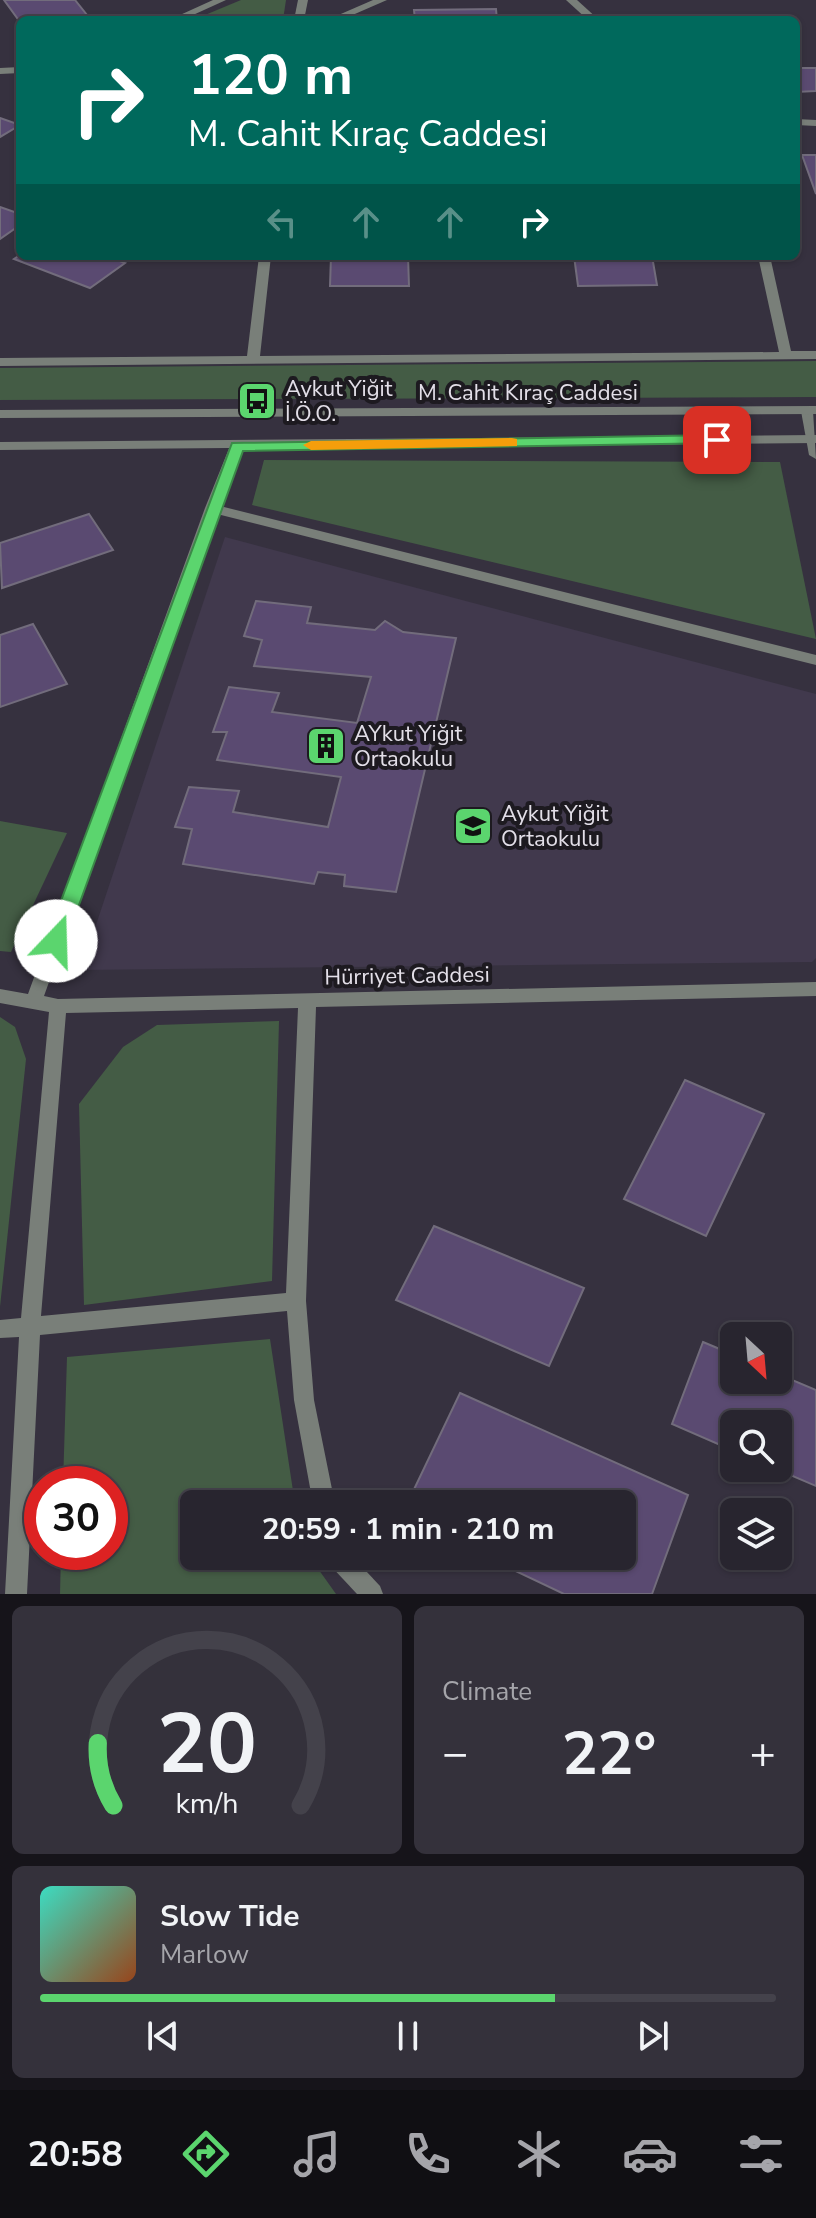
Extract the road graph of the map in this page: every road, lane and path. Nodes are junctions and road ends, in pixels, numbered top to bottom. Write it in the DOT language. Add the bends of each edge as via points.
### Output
graph roads {
  1 [pos="221,0"];
  2 [pos="382,0"];
  3 [pos="571,0"];
  4 [pos="183,16"];
  5 [pos="342,16"];
  6 [pos="589,16"];
  7 [pos="265,260"];
  8 [pos="765,260"];
  9 [pos="786,355"];
  10 [pos="816,355"];
  11 [pos="253,360"];
  12 [pos="0,362"];
  13 [pos="811,410"];
  14 [pos="0,414"];
  15 [pos="814,439"];
  16 [pos="0,446"];
  17 [pos="237,446"];
  18 [pos="816,455"];
  19 [pos="212,508"];
  20 [pos="816,660"];
  21 [pos="816,989"];
  22 [pos="0,996"];
  23 [pos="34,1001"];
  24 [pos="307,1001"];
  25 [pos="58,1006"];
  26 [pos="296,1301"];
  27 [pos="30,1326"];
  28 [pos="0,1329"];
  29 [pos="321,1490"];
  30 [pos="350,1570"];
  31 [pos="16,1594"];
  32 [pos="372,1594"];
  1 -- 4 [label="street"];
  2 -- 5 [label="street"];
  3 -- 6 [label="street"];
  7 -- 11 [label="street"];
  8 -- 9 [label="street"];
  9 -- 10 [label="street"];
  9 -- 11 [label="street"];
  11 -- 12 [label="street"];
  13 -- 14 [label="street, M. Cahit Kıraç Caddesi"];
  13 -- 15 [label="street"];
  15 -- 17 [label="street"];
  15 -- 18 [label="street"];
  16 -- 17 [label="street"];
  17 -- 19 [label="street"];
  19 -- 20 [label="street"];
  19 -- 23 [label="street"];
  21 -- 24 [label="street, Hürriyet Caddesi"];
  22 -- 23 [label="street, Hürriyet Caddesi"];
  23 -- 25 [label="street, Hürriyet Caddesi"];
  24 -- 25 [label="street, Hürriyet Caddesi"];
  24 -- 26 [label="street"];
  25 -- 27 [label="street"];
  26 -- 27 [label="street"];
  26 -- 29 [label="street" via="304,1400"];
  27 -- 28 [label="street"];
  27 -- 31 [label="street"];
  30 -- 32 [label="street"];
}
